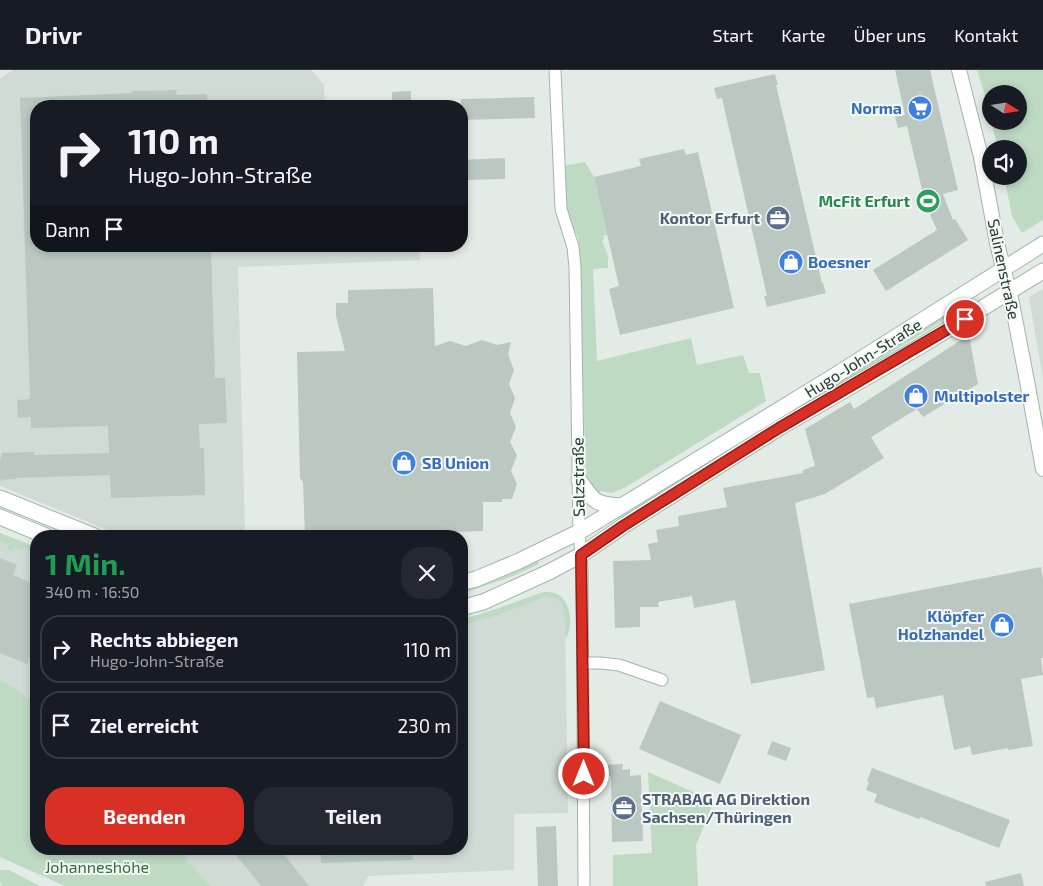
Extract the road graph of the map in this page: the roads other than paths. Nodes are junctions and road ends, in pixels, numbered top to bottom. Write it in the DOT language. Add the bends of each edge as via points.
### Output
graph roads {
  1 [pos="555,70"];
  2 [pos="959,70"];
  3 [pos="1043,244"];
  4 [pos="1004,268"];
  5 [pos="1043,271"];
  6 [pos="1009,292"];
  7 [pos="1043,469"];
  8 [pos="579,480"];
  9 [pos="0,498"];
  10 [pos="622,506"];
  11 [pos="0,517"];
  12 [pos="31,530"];
  13 [pos="79,530"];
  14 [pos="579,532"];
  15 [pos="581,555"];
  16 [pos="468,581"];
  17 [pos="468,606"];
  18 [pos="583,663"];
  19 [pos="662,680"];
  20 [pos="584,886"];
  1 -- 8 [label="street, Salzstraße" via="561,209 573,247 575,267"];
  2 -- 4 [label="street, Salinenstraße"];
  3 -- 4 [label="main road, Hugo-John-Straße"];
  4 -- 6 [label="street, Salinenstraße"];
  4 -- 10 [label="main road, Hugo-John-Straße"];
  5 -- 6 [label="main road, Hugo-John-Straße"];
  6 -- 7 [label="street, Salinenstraße"];
  6 -- 15 [label="main road, Hugo-John-Straße" via="779,428"];
  8 -- 10 [label="main road" via="593,500 606,506"];
  8 -- 14 [label="street, Salzstraße"];
  9 -- 13 [label="main road"];
  10 -- 14 [label="main road, Hugo-John-Straße"];
  11 -- 12 [label="main road"];
  14 -- 15 [label="street, Salzstraße"];
  14 -- 16 [label="main road, Hugo-John-Straße" via="520,562"];
  15 -- 17 [label="main road, Hugo-John-Straße"];
  15 -- 18 [label="street, Salzstraße"];
  18 -- 19 [label="street" via="619,665"];
  18 -- 20 [label="street, Salzstraße"];
}
